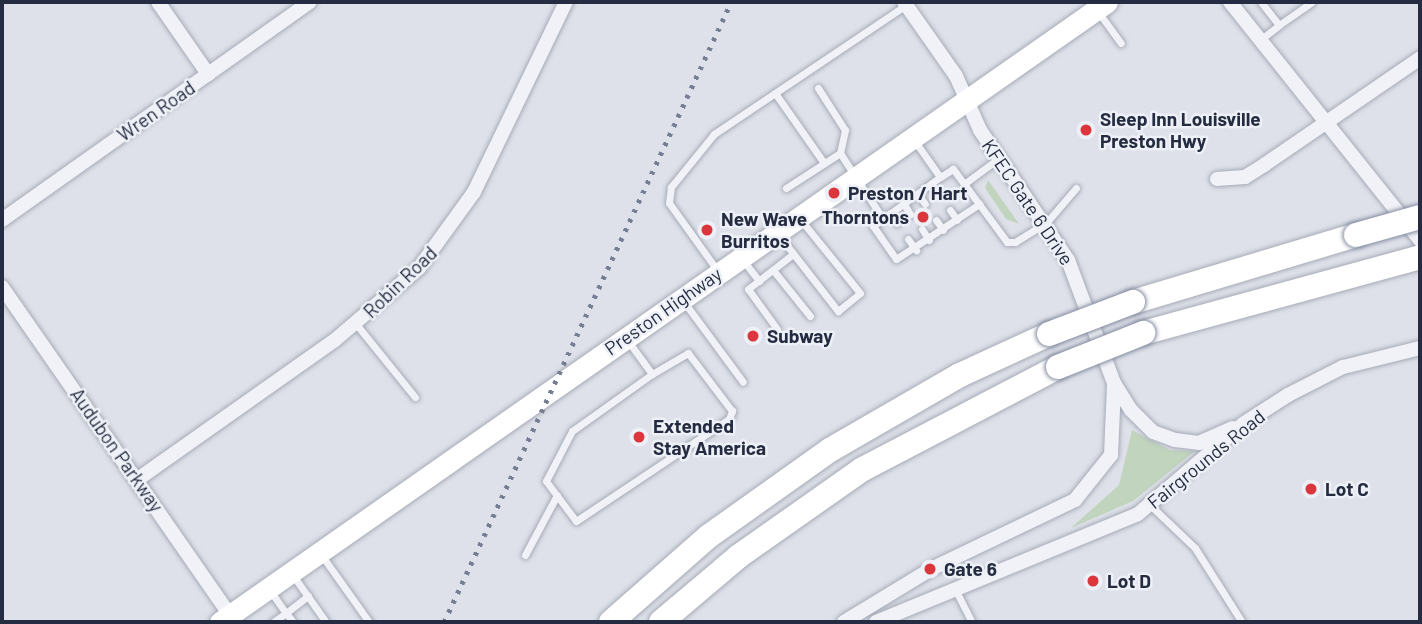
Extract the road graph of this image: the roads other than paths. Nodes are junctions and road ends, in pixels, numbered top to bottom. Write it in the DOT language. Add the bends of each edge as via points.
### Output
graph roads {
  1 [pos="158,2"];
  2 [pos="309,2"];
  3 [pos="566,2"];
  4 [pos="1230,2"];
  5 [pos="1261,2"];
  6 [pos="1312,2"];
  7 [pos="905,3"];
  8 [pos="1101,6"];
  9 [pos="1279,25"];
  10 [pos="1260,41"];
  11 [pos="1121,43"];
  12 [pos="1420,58"];
  13 [pos="208,74"];
  14 [pos="818,89"];
  15 [pos="775,93"];
  16 [pos="967,102"];
  17 [pos="1324,124"];
  18 [pos="913,139"];
  19 [pos="840,153"];
  20 [pos="999,158"];
  21 [pos="824,163"];
  22 [pos="857,177"];
  23 [pos="940,177"];
  24 [pos="1217,179"];
  25 [pos="931,184"];
  26 [pos="964,184"];
  27 [pos="786,188"];
  28 [pos="1076,188"];
  29 [pos="918,194"];
  30 [pos="938,194"];
  31 [pos="904,204"];
  32 [pos="925,204"];
  33 [pos="979,204"];
  34 [pos="950,210"];
  35 [pos="890,213"];
  36 [pos="910,214"];
  37 [pos="1420,217"];
  38 [pos="799,218"];
  39 [pos="883,219"];
  40 [pos="2,220"];
  41 [pos="936,220"];
  42 [pos="957,220"];
  43 [pos="897,223"];
  44 [pos="1046,223"];
  45 [pos="922,229"];
  46 [pos="943,230"];
  47 [pos="777,233"];
  48 [pos="908,239"];
  49 [pos="929,240"];
  50 [pos="1420,240"];
  51 [pos="916,250"];
  52 [pos="793,254"];
  53 [pos="740,257"];
  54 [pos="1420,257"];
  55 [pos="773,270"];
  56 [pos="719,272"];
  57 [pos="759,281"];
  58 [pos="2,287"];
  59 [pos="682,299"];
  60 [pos="810,316"];
  61 [pos="356,324"];
  62 [pos="777,328"];
  63 [pos="626,338"];
  64 [pos="1420,348"];
  65 [pos="652,374"];
  66 [pos="743,382"];
  67 [pos="1114,383"];
  68 [pos="415,397"];
  69 [pos="1243,424"];
  70 [pos="138,479"];
  71 [pos="557,495"];
  72 [pos="1150,505"];
  73 [pos="319,553"];
  74 [pos="525,555"];
  75 [pos="291,572"];
  76 [pos="268,588"];
  77 [pos="956,589"];
  78 [pos="308,596"];
  79 [pos="286,613"];
  80 [pos="225,619"];
  81 [pos="273,622"];
  82 [pos="293,622"];
  83 [pos="326,622"];
  84 [pos="369,622"];
  85 [pos="611,622"];
  86 [pos="661,622"];
  87 [pos="844,622"];
  88 [pos="876,622"];
  89 [pos="971,622"];
  90 [pos="1242,622"];
  1 -- 13 [label="street"];
  2 -- 13 [label="street, Wren Road"];
  3 -- 61 [label="street, Robin Road" via="461,213 419,268"];
  4 -- 10 [label="street"];
  5 -- 9 [label="lane"];
  6 -- 9 [label="lane"];
  7 -- 15 [label="lane"];
  7 -- 16 [label="street, KFEC Gate 6 Drive"];
  8 -- 11 [label="lane"];
  8 -- 16 [label="main road, Preston Highway"];
  9 -- 10 [label="lane"];
  10 -- 17 [label="street"];
  12 -- 17 [label="street"];
  13 -- 40 [label="street, Wren Road"];
  14 -- 19 [label="lane" via="845,130"];
  15 -- 21 [label="lane"];
  15 -- 56 [label="lane" via="714,134 671,187 669,203"];
  16 -- 18 [label="main road, Preston Highway"];
  16 -- 20 [label="street, KFEC Gate 6 Drive"];
  17 -- 24 [label="street" via="1245,177"];
  17 -- 50 [label="street"];
  18 -- 22 [label="main road, Preston Highway"];
  18 -- 23 [label="lane"];
  19 -- 21 [label="lane"];
  19 -- 22 [label="lane"];
  20 -- 26 [label="lane"];
  20 -- 44 [label="street, KFEC Gate 6 Drive"];
  21 -- 27 [label="lane"];
  22 -- 38 [label="main road, Preston Highway"];
  22 -- 39 [label="lane"];
  23 -- 25 [label="lane"];
  23 -- 26 [label="lane" via="953,169"];
  25 -- 29 [label="lane"];
  25 -- 30 [label="lane"];
  26 -- 33 [label="lane"];
  28 -- 44 [label="lane"];
  29 -- 31 [label="lane"];
  29 -- 32 [label="lane"];
  31 -- 35 [label="lane"];
  31 -- 36 [label="lane"];
  33 -- 42 [label="lane"];
  33 -- 44 [label="lane" via="1007,242"];
  34 -- 42 [label="lane"];
  35 -- 39 [label="lane"];
  35 -- 43 [label="lane"];
  37 -- 85 [label="highway, bridge" via="1133,302 960,375 830,450 709,536"];
  38 -- 47 [label="main road, Preston Highway"];
  38 -- 52 [label="lane" via="860,293 838,311"];
  39 -- 51 [label="lane" via="873,226 896,259"];
  41 -- 46 [label="lane"];
  42 -- 46 [label="lane"];
  44 -- 67 [label="street, KFEC Gate 6 Drive" via="1074,271"];
  45 -- 49 [label="lane"];
  46 -- 49 [label="lane"];
  47 -- 52 [label="lane"];
  47 -- 53 [label="main road, Preston Highway"];
  48 -- 51 [label="lane"];
  49 -- 51 [label="lane"];
  52 -- 55 [label="lane"];
  53 -- 56 [label="main road, Preston Highway"];
  53 -- 57 [label="lane"];
  54 -- 86 [label="highway, bridge" via="1143,333 1058,368 863,470 739,556"];
  55 -- 57 [label="lane"];
  55 -- 60 [label="lane"];
  56 -- 59 [label="main road, Preston Highway"];
  57 -- 62 [label="lane" via="748,289"];
  58 -- 70 [label="street, Audubon Parkway"];
  59 -- 63 [label="main road, Preston Highway"];
  59 -- 66 [label="lane"];
  61 -- 68 [label="lane"];
  61 -- 70 [label="street, Robin Road"];
  63 -- 65 [label="lane"];
  63 -- 73 [label="main road, Preston Highway"];
  64 -- 69 [label="street, Fairgrounds Road" via="1343,367"];
  65 -- 71 [label="lane" via="561,443 546,481"];
  65 -- 71 [label="lane" via="688,353 732,411 729,419 587,519 576,521"];
  67 -- 69 [label="street" via="1140,422 1175,440 1199,443"];
  67 -- 87 [label="street" via="1111,455 1075,500 931,569"];
  69 -- 72 [label="street, Fairgrounds Road"];
  70 -- 80 [label="street, Audubon Parkway"];
  71 -- 74 [label="lane"];
  72 -- 77 [label="street, Fairgrounds Road"];
  72 -- 90 [label="lane" via="1195,548"];
  73 -- 75 [label="main road, Preston Highway"];
  73 -- 84 [label="lane"];
  75 -- 76 [label="main road, Preston Highway"];
  75 -- 78 [label="lane"];
  76 -- 79 [label="lane"];
  76 -- 80 [label="main road, Preston Highway"];
  77 -- 88 [label="street, Fairgrounds Road"];
  77 -- 89 [label="lane"];
  78 -- 79 [label="lane"];
  78 -- 83 [label="lane"];
  79 -- 81 [label="lane"];
  79 -- 82 [label="lane"];
}
